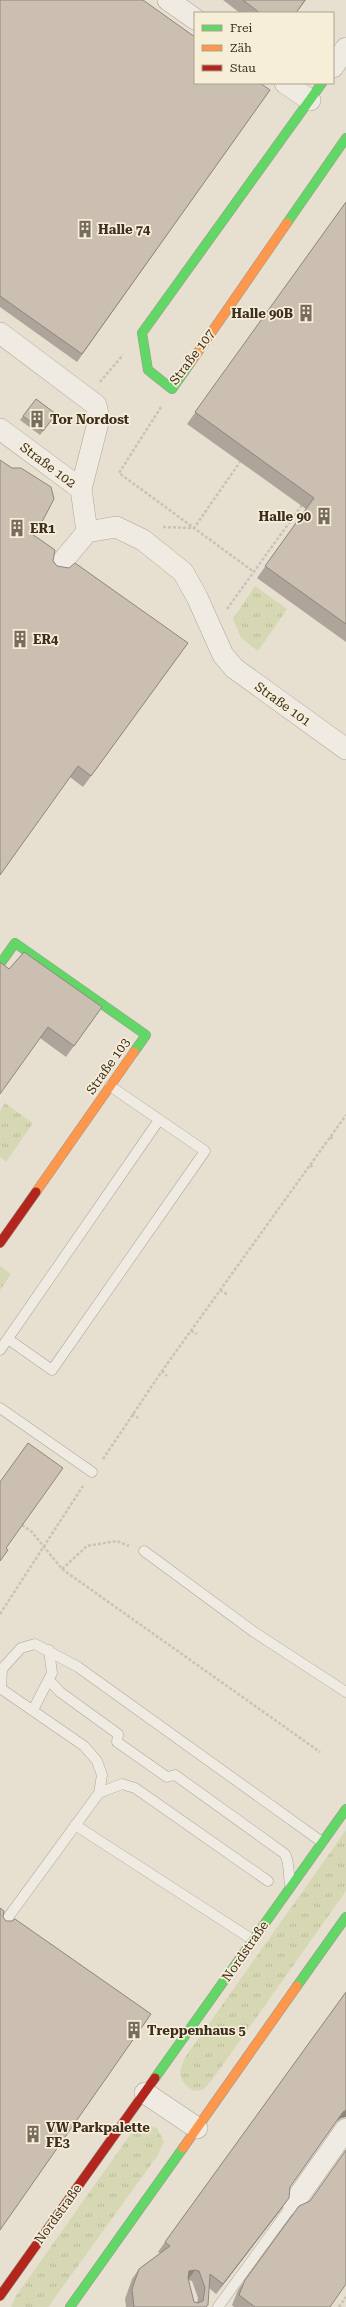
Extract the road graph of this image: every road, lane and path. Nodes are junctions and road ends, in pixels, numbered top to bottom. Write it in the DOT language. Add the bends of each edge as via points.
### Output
graph roads {
  1 [pos="168,0"];
  2 [pos="194,18"];
  3 [pos="346,48"];
  4 [pos="334,66"];
  5 [pos="286,84"];
  6 [pos="321,84"];
  7 [pos="310,100"];
  8 [pos="346,138"];
  9 [pos="0,333"];
  10 [pos="142,334"];
  11 [pos="172,389"];
  12 [pos="87,398"];
  13 [pos="0,429"];
  14 [pos="240,462"];
  15 [pos="81,489"];
  16 [pos="304,502"];
  17 [pos="209,506"];
  18 [pos="88,532"];
  19 [pos="57,568"];
  20 [pos="254,572"];
  21 [pos="212,630"];
  22 [pos="346,749"];
  23 [pos="4,950"];
  24 [pos="0,964"];
  25 [pos="110,1086"];
  26 [pos="346,1115"];
  27 [pos="158,1120"];
  28 [pos="330,1137"];
  29 [pos="334,1139"];
  30 [pos="310,1165"];
  31 [pos="313,1167"];
  32 [pos="280,1206"];
  33 [pos="284,1208"];
  34 [pos="0,1243"];
  35 [pos="220,1290"];
  36 [pos="228,1295"];
  37 [pos="191,1331"];
  38 [pos="197,1334"];
  39 [pos="8,1339"];
  40 [pos="0,1350"];
  41 [pos="162,1371"];
  42 [pos="167,1376"];
  43 [pos="0,1408"];
  44 [pos="132,1414"];
  45 [pos="138,1418"];
  46 [pos="92,1472"];
  47 [pos="22,1525"];
  48 [pos="43,1546"];
  49 [pos="144,1551"];
  50 [pos="62,1569"];
  51 [pos="0,1614"];
  52 [pos="49,1650"];
  53 [pos="49,1680"];
  54 [pos="1,1688"];
  55 [pos="346,1692"];
  56 [pos="33,1710"];
  57 [pos="320,1752"];
  58 [pos="99,1793"];
  59 [pos="346,1809"];
  60 [pos="75,1825"];
  61 [pos="322,1842"];
  62 [pos="268,1880"];
  63 [pos="290,1887"];
  64 [pos="270,1916"];
  65 [pos="346,1917"];
  66 [pos="1,1927"];
  67 [pos="249,1938"];
  68 [pos="165,2065"];
  69 [pos="145,2093"];
  70 [pos="197,2128"];
  71 [pos="346,2129"];
  72 [pos="294,2204"];
  73 [pos="0,2296"];
  74 [pos="346,2297"];
  75 [pos="70,2307"];
  76 [pos="218,2307"];
  77 [pos="339,2307"];
  1 -- 2 [label="street"];
  3 -- 4 [label="street"];
  5 -- 7 [label="street"];
  6 -- 7 [label="street"];
  7 -- 10 [label="street"];
  8 -- 11 [label="street, Straße 107"];
  9 -- 12 [label="street"];
  10 -- 11 [label="street, Straße 107" via="148,370"];
  10 -- 12 [label="path"];
  11 -- 20 [label="path" via="119,473"];
  12 -- 15 [label="street" via="96,405 100,419"];
  13 -- 15 [label="street, Straße 102"];
  14 -- 17 [label="path"];
  15 -- 18 [label="street, Straße 102"];
  16 -- 20 [label="path"];
  18 -- 19 [label="street"];
  18 -- 21 [label="street, Straße 101" via="116,527 143,540 166,556 184,572"];
  20 -- 21 [label="path"];
  21 -- 22 [label="street, Straße 101" via="223,655 234,668"];
  23 -- 24 [label="street"];
  23 -- 25 [label="street, Straße 103" via="15,943 146,1035"];
  25 -- 27 [label="lane"];
  25 -- 34 [label="street, Straße 103"];
  26 -- 28 [label="path"];
  27 -- 39 [label="lane"];
  27 -- 39 [label="lane" via="205,1151 52,1370"];
  28 -- 29 [label="path"];
  28 -- 30 [label="path"];
  30 -- 31 [label="path"];
  30 -- 32 [label="path"];
  32 -- 33 [label="path"];
  32 -- 35 [label="path" via="252,1249"];
  35 -- 36 [label="path"];
  35 -- 37 [label="path"];
  37 -- 38 [label="path"];
  37 -- 41 [label="path"];
  39 -- 40 [label="lane"];
  41 -- 42 [label="path"];
  41 -- 44 [label="path"];
  43 -- 46 [label="lane"];
  44 -- 45 [label="path"];
  44 -- 46 [label="path"];
  46 -- 48 [label="path"];
  47 -- 48 [label="path" via="32,1532"];
  48 -- 50 [label="path"];
  48 -- 51 [label="path"];
  49 -- 50 [label="path" via="117,1541 87,1546"];
  49 -- 55 [label="lane" via="254,1632"];
  50 -- 57 [label="path"];
  52 -- 53 [label="lane" via="52,1673"];
  52 -- 54 [label="lane" via="35,1644 21,1648 2,1669"];
  52 -- 61 [label="lane" via="78,1667"];
  53 -- 56 [label="lane"];
  53 -- 63 [label="lane" via="60,1692 118,1734 118,1742 167,1777 175,1775 285,1854 290,1862"];
  54 -- 56 [label="lane"];
  56 -- 58 [label="lane" via="84,1746 97,1761 102,1775"];
  58 -- 60 [label="lane"];
  58 -- 62 [label="lane" via="122,1784 135,1788"];
  59 -- 61 [label="street, Nordstraße"];
  60 -- 66 [label="lane"];
  60 -- 67 [label="lane"];
  61 -- 63 [label="street, Nordstraße"];
  63 -- 64 [label="street, Nordstraße"];
  64 -- 67 [label="lane"];
  65 -- 70 [label="street"];
  67 -- 68 [label="lane" via="240,1940 169,2041"];
  68 -- 69 [label="street, Nordstraße"];
  69 -- 70 [label="street"];
  69 -- 73 [label="street, Nordstraße"];
  70 -- 75 [label="street"];
  71 -- 72 [label="street"];
  72 -- 76 [label="lane"];
  74 -- 77 [label="path"];
}
